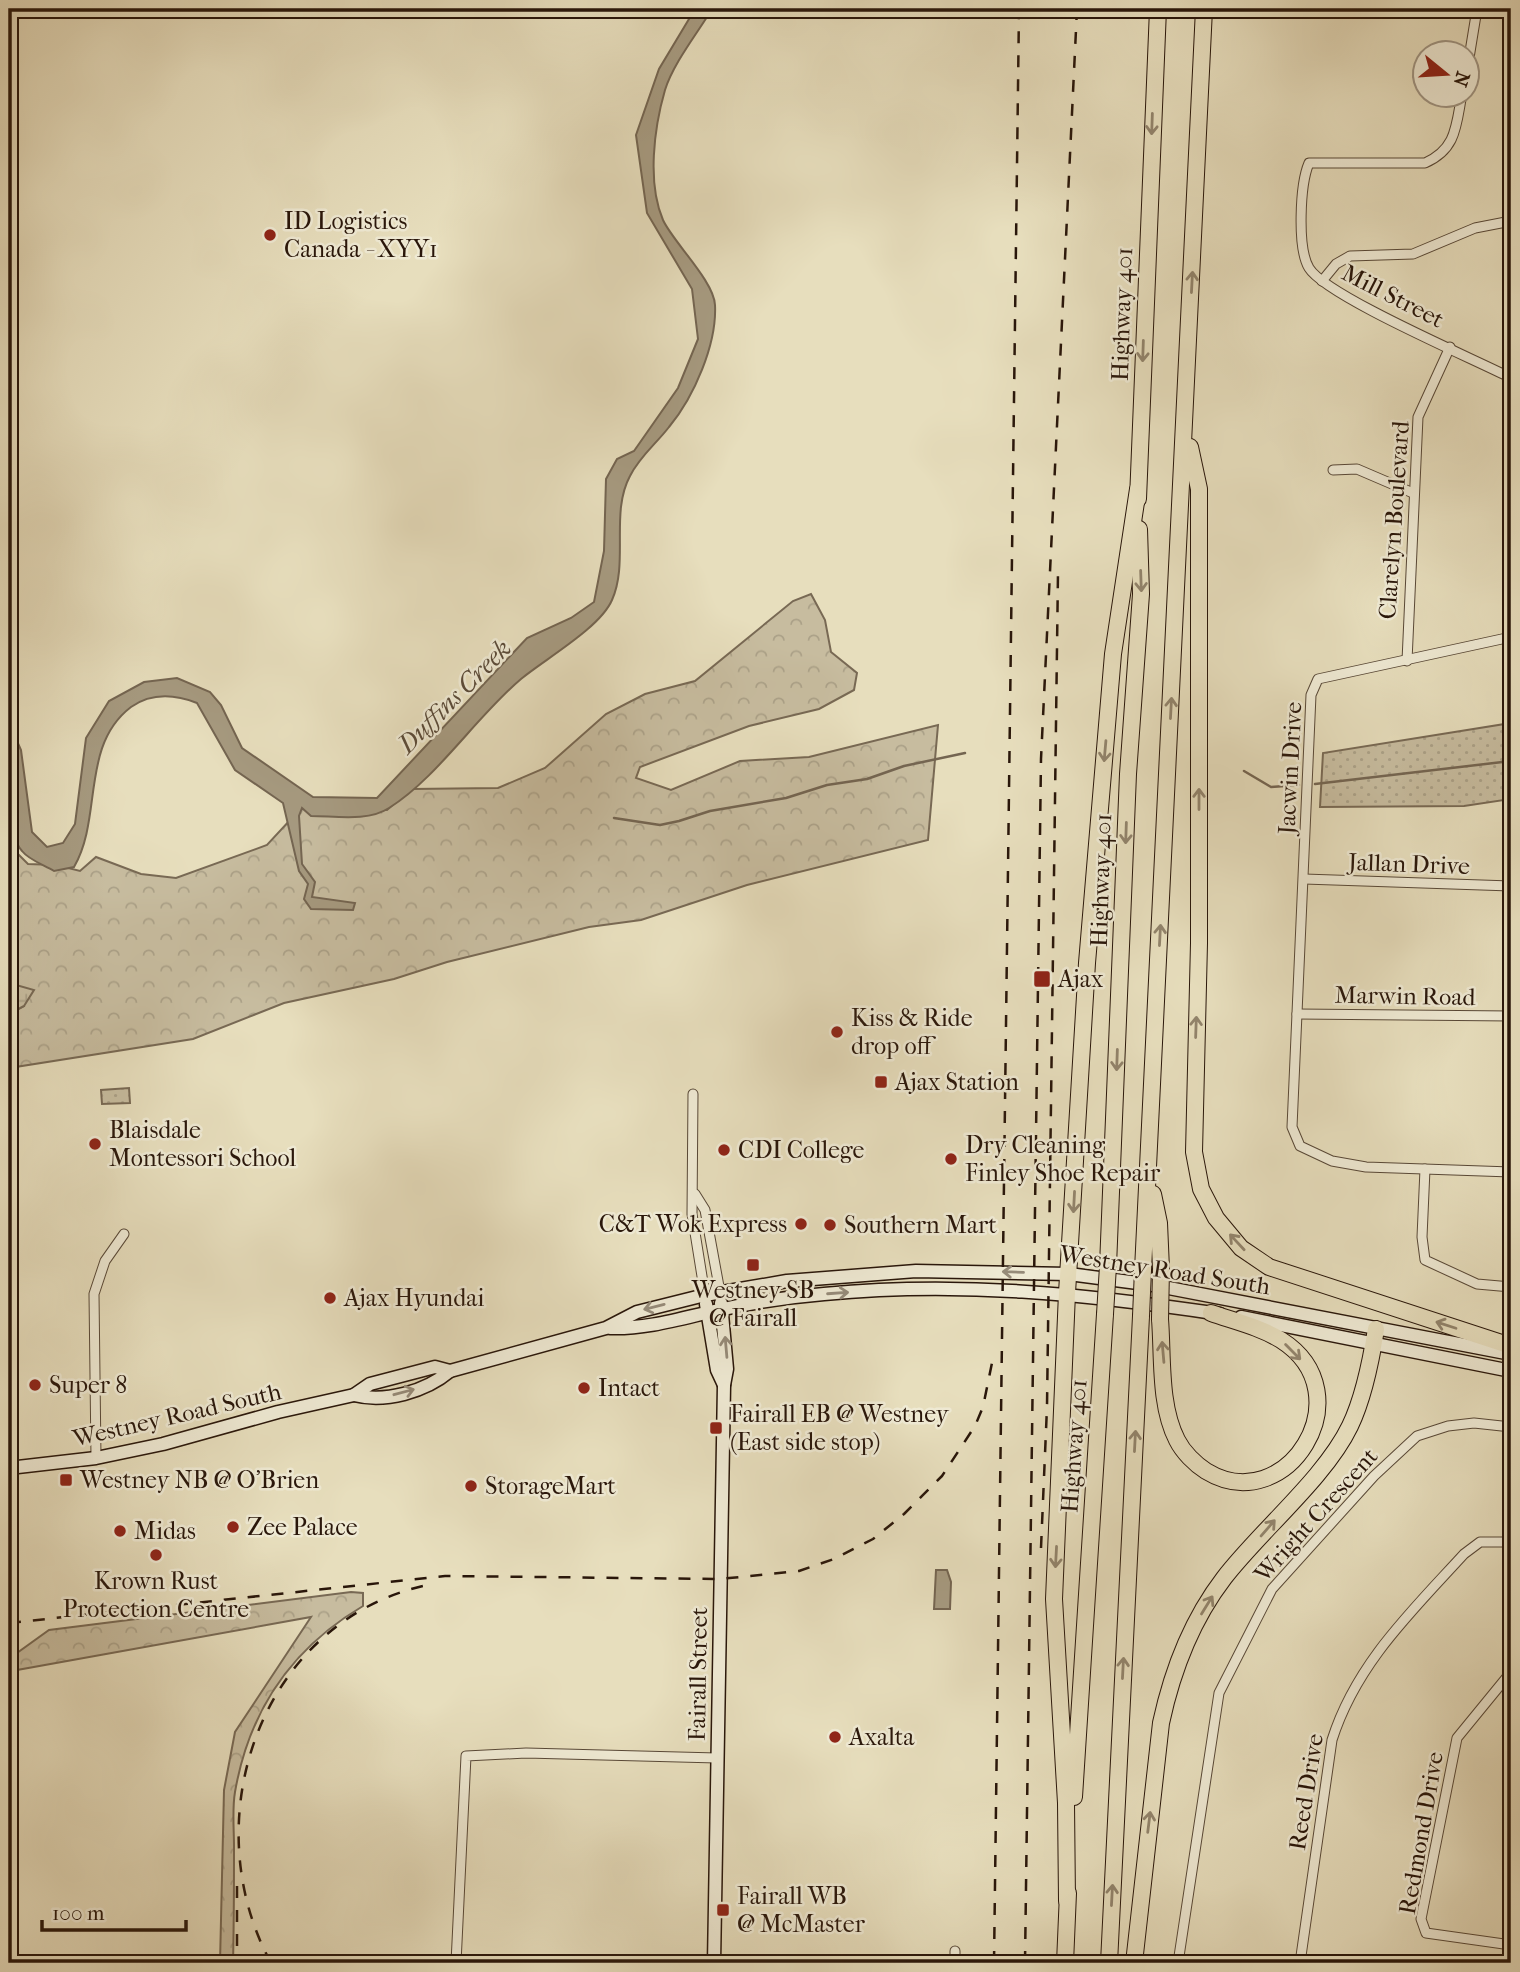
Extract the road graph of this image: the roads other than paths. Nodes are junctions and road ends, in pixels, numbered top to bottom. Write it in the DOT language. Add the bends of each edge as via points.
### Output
graph roads {
  1 [pos="1158,9"];
  2 [pos="1205,9"];
  3 [pos="1476,9"];
  4 [pos="1472,38"];
  5 [pos="1459,108"];
  6 [pos="1511,222"];
  7 [pos="1322,281"];
  8 [pos="1450,347"];
  9 [pos="1511,378"];
  10 [pos="1185,423"];
  11 [pos="1333,470"];
  12 [pos="1138,489"];
  13 [pos="1413,494"];
  14 [pos="1511,637"];
  15 [pos="1406,660"];
  16 [pos="1304,879"];
  17 [pos="1511,886"];
  18 [pos="1297,1014"];
  19 [pos="1511,1016"];
  20 [pos="694,1094"];
  21 [pos="1424,1169"];
  22 [pos="1511,1172"];
  23 [pos="1149,1175"];
  24 [pos="695,1194"];
  25 [pos="124,1234"];
  26 [pos="1069,1274"];
  27 [pos="1511,1287"];
  28 [pos="720,1292"];
  29 [pos="1067,1293"];
  30 [pos="705,1295"];
  31 [pos="722,1309"];
  32 [pos="707,1312"];
  33 [pos="1211,1312"];
  34 [pos="606,1328"];
  35 [pos="1375,1337"];
  36 [pos="1511,1346"];
  37 [pos="1511,1354"];
  38 [pos="1511,1371"];
  39 [pos="724,1385"];
  40 [pos="1511,1427"];
  41 [pos="96,1458"];
  42 [pos="9,1468"];
  43 [pos="1511,1542"];
  44 [pos="1511,1672"];
  45 [pos="718,1758"];
  46 [pos="1067,1901"];
  47 [pos="1511,1945"];
  48 [pos="955,1951"];
  49 [pos="456,1963"];
  50 [pos="714,1963"];
  51 [pos="954,1963"];
  52 [pos="1065,1963"];
  53 [pos="1109,1963"];
  54 [pos="1134,1963"];
  55 [pos="1178,1963"];
  56 [pos="1300,1963"];
  1 -- 12 [label="highway, Highway 401, one-way"];
  10 -- 2 [label="highway, one-way"];
  3 -- 4 [label="street"];
  5 -- 7 [label="street, Mill Street" via="1454,137 1441,156 1425,163 1309,163 1303,178 1303,250 1309,268"];
  6 -- 7 [label="street" via="1475,228 1413,254 1350,256"];
  7 -- 8 [label="street, Mill Street" via="1337,293"];
  8 -- 9 [label="street, Mill Street"];
  8 -- 13 [label="street, Clarelyn Boulevard" via="1418,417"];
  23 -- 10 [label="highway, one-way"];
  36 -- 10 [label="highway, one-way" via="1269,1267 1241,1248 1216,1218 1201,1189 1194,1114 1199,943 1199,489"];
  11 -- 13 [label="street" via="1357,469"];
  12 -- 26 [label="highway, one-way" via="1113,654 1087,962"];
  12 -- 46 [label="highway, Highway 401, one-way, bridge" via="1141,594 1128,774 1108,1266"];
  13 -- 15 [label="street, Clarelyn Boulevard"];
  14 -- 15 [label="street, Jacwin Drive"];
  15 -- 16 [label="street, Jacwin Drive" via="1318,680 1314,687"];
  16 -- 17 [label="street, Jallan Drive"];
  16 -- 18 [label="street, Jacwin Drive"];
  18 -- 19 [label="street, Marwin Road"];
  18 -- 21 [label="street, Jacwin Drive" via="1292,1127 1300,1146 1332,1161"];
  20 -- 24 [label="street"];
  21 -- 22 [label="street, Jacwin Drive"];
  21 -- 27 [label="street" via="1425,1260 1477,1283"];
  33 -- 23 [label="highway, one-way, bridge" via="1281,1340 1296,1353 1315,1383 1318,1401 1310,1440 1297,1458 1262,1478 1226,1480 1200,1467 1177,1441 1168,1417 1159,1223"];
  53 -- 23 [label="highway, one-way, bridge"];
  24 -- 28 [label="street" via="705,1210"];
  24 -- 30 [label="street" via="692,1214"];
  25 -- 41 [label="street" via="105,1261 94,1294"];
  26 -- 28 [label="main road, Westney Road South, one-way" via="905,1271 787,1280"];
  26 -- 29 [label="highway"];
  26 -- 35 [label="main road, Westney Road South" via="1180,1289"];
  28 -- 30 [label="main road, Westney Road South"];
  28 -- 31 [label="main road, Fairall Street"];
  31 -- 29 [label="main road, Westney Road South, one-way" via="869,1290"];
  29 -- 33 [label="main road, Westney Road South"];
  29 -- 46 [label="highway, one-way" via="1054,1599"];
  30 -- 32 [label="main road, Fairall Street"];
  30 -- 34 [label="main road, Westney Road South, one-way" via="637,1312"];
  31 -- 32 [label="main road, Westney Road South"];
  39 -- 31 [label="main road, Fairall Street, one-way"];
  32 -- 34 [label="main road, Westney Road South" via="639,1329"];
  32 -- 39 [label="main road, Fairall Street"];
  33 -- 35 [label="main road, Westney Road South"];
  34 -- 41 [label="main road, Westney Road South" via="450,1371 436,1383 374,1400 354,1395"];
  35 -- 37 [label="main road, Westney Road South"];
  35 -- 38 [label="main road, Westney Road South"];
  54 -- 35 [label="highway, one-way" via="1169,1686 1193,1628 1223,1579 1340,1445 1362,1396"];
  39 -- 45 [label="main road, Fairall Street"];
  40 -- 55 [label="street, Wright Crescent" via="1474,1423 1417,1436 1374,1476 1272,1589 1219,1693"];
  41 -- 42 [label="main road, Westney Road South"];
  43 -- 56 [label="street, Reed Drive" via="1480,1542 1464,1554 1380,1646 1340,1714 1332,1740"];
  44 -- 47 [label="street, Redmond Drive" via="1457,1738 1421,1919 1426,1933"];
  45 -- 49 [label="street" via="466,1755"];
  45 -- 50 [label="main road, Fairall Street"];
  46 -- 52 [label="highway, Highway 401"];
  48 -- 51 [label="street"];
}
